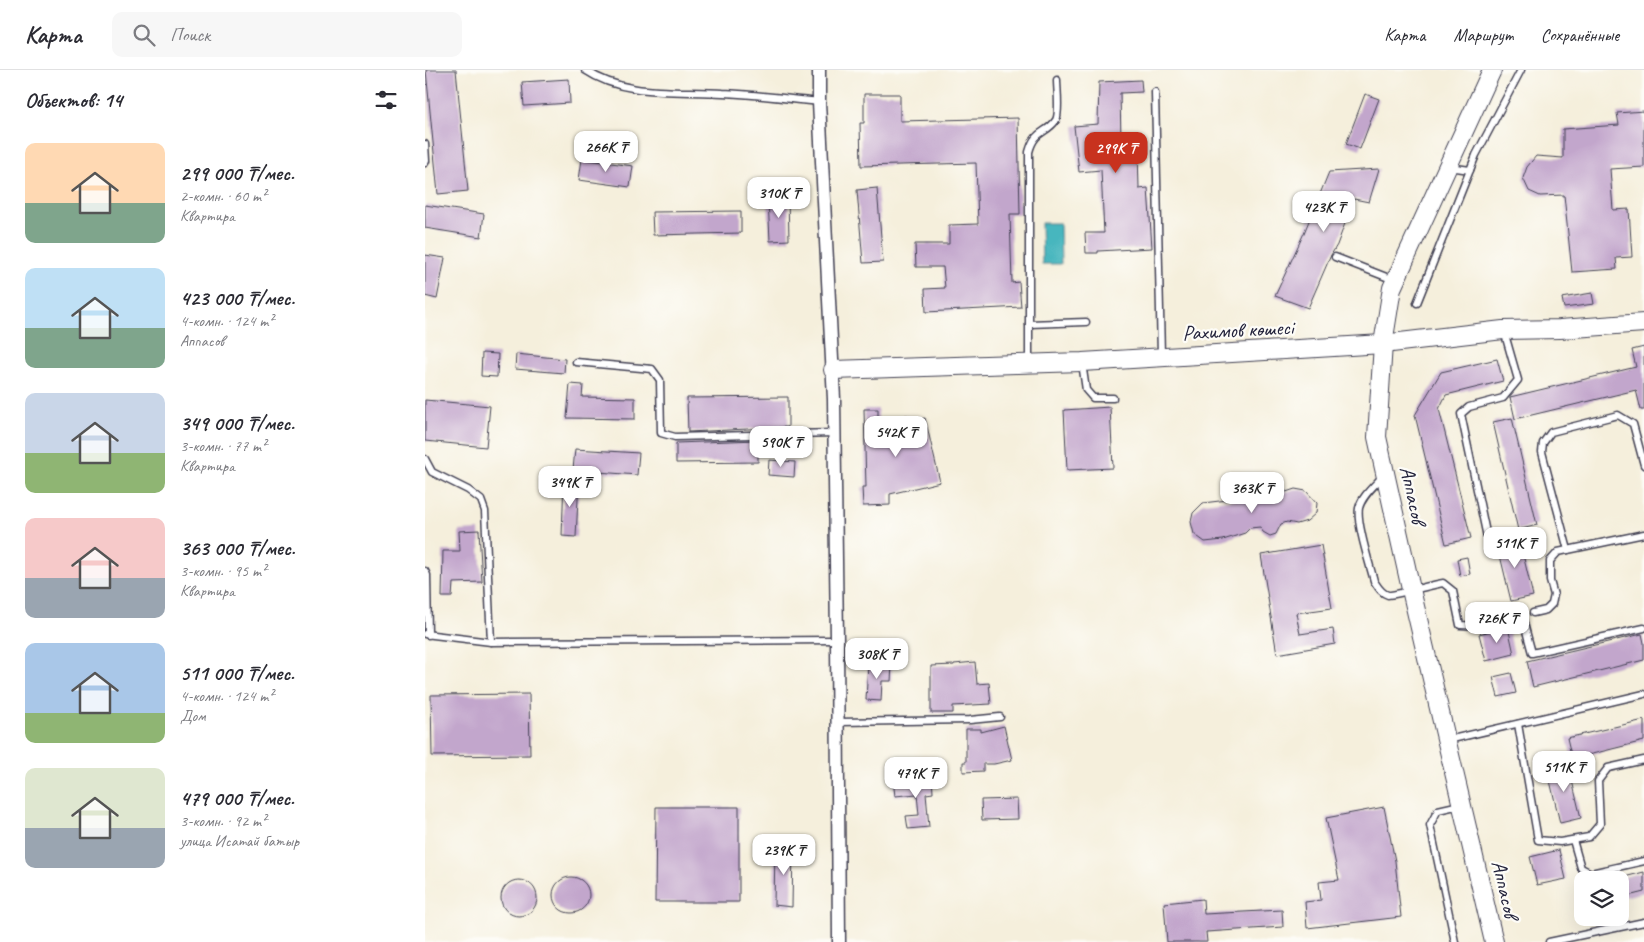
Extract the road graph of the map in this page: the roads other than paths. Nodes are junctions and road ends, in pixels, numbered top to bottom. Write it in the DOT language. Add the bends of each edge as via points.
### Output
graph roads {
  1 [pos="585,70"];
  2 [pos="819,70"];
  3 [pos="1521,70"];
  4 [pos="1488,71"];
  5 [pos="1057,80"];
  6 [pos="1155,92"];
  7 [pos="819,102"];
  8 [pos="425,144"];
  9 [pos="425,162"];
  10 [pos="1448,166"];
  11 [pos="1470,170"];
  12 [pos="1335,257"];
  13 [pos="1395,280"];
  14 [pos="1417,303"];
  15 [pos="1086,322"];
  16 [pos="1644,323"];
  17 [pos="1029,324"];
  18 [pos="1503,330"];
  19 [pos="1383,344"];
  20 [pos="1161,356"];
  21 [pos="575,362"];
  22 [pos="1082,362"];
  23 [pos="1029,364"];
  24 [pos="833,370"];
  25 [pos="1113,398"];
  26 [pos="834,432"];
  27 [pos="425,459"];
  28 [pos="1644,465"];
  29 [pos="1385,473"];
  30 [pos="1644,534"];
  31 [pos="1488,542"];
  32 [pos="1568,550"];
  33 [pos="425,571"];
  34 [pos="1411,590"];
  35 [pos="1533,613"];
  36 [pos="1644,628"];
  37 [pos="427,634"];
  38 [pos="837,640"];
  39 [pos="491,642"];
  40 [pos="1644,694"];
  41 [pos="1001,718"];
  42 [pos="837,722"];
  43 [pos="1518,724"];
  44 [pos="1447,741"];
  45 [pos="1644,760"];
  46 [pos="1462,804"];
  47 [pos="1573,840"];
  48 [pos="1644,860"];
  49 [pos="1644,922"];
  50 [pos="1564,940"];
  51 [pos="839,942"];
  52 [pos="1455,942"];
  53 [pos="1494,942"];
  54 [pos="1549,942"];
  1 -- 7 [label="lane" via="599,80 619,86"];
  2 -- 7 [label="street"];
  3 -- 11 [label="lane"];
  4 -- 10 [label="street, Аппасов"];
  5 -- 17 [label="lane" via="1058,115 1033,138 1029,152"];
  6 -- 20 [label="lane"];
  7 -- 24 [label="street"];
  8 -- 9 [label="lane"];
  10 -- 11 [label="lane"];
  10 -- 13 [label="street, Аппасов"];
  11 -- 14 [label="lane"];
  12 -- 13 [label="lane"];
  13 -- 19 [label="street, Аппасов"];
  15 -- 17 [label="lane"];
  16 -- 18 [label="street, Рахимов көшесі" via="1560,330"];
  17 -- 23 [label="lane"];
  18 -- 19 [label="street, Рахимов көшесі"];
  18 -- 31 [label="lane" via="1518,380 1503,398 1469,407 1461,414"];
  19 -- 20 [label="street, Рахимов көшесі"];
  19 -- 29 [label="street, Аппасов" via="1377,437"];
  20 -- 22 [label="street, Рахимов көшесі"];
  21 -- 26 [label="lane" via="652,369 660,380 661,433 675,437"];
  22 -- 23 [label="street, Рахимов көшесі"];
  22 -- 25 [label="lane" via="1086,390 1093,398"];
  23 -- 24 [label="street, Рахимов көшесі"];
  24 -- 26 [label="street"];
  26 -- 38 [label="street"];
  27 -- 39 [label="lane" via="432,472 481,500 485,511"];
  28 -- 32 [label="lane" via="1633,424 1618,415 1551,432 1543,443 1543,452"];
  29 -- 34 [label="street, Аппасов"];
  29 -- 34 [label="lane" via="1363,499 1359,521 1374,582 1379,589 1393,596"];
  30 -- 32 [label="lane"];
  32 -- 35 [label="lane" via="1559,552 1550,561 1554,595 1551,604 1546,610"];
  33 -- 37 [label="lane"];
  34 -- 36 [label="lane" via="1443,583 1453,591 1460,626 1481,626 1523,616 1532,654"];
  34 -- 44 [label="street, Аппасов"];
  37 -- 39 [label="lane"];
  38 -- 39 [label="lane"];
  38 -- 42 [label="street"];
  40 -- 43 [label="lane"];
  41 -- 42 [label="lane"];
  42 -- 51 [label="street"];
  43 -- 44 [label="lane"];
  43 -- 47 [label="lane" via="1538,840"];
  44 -- 46 [label="street, Аппасов"];
  45 -- 47 [label="lane" via="1609,768 1598,781 1600,824 1589,837"];
  46 -- 52 [label="lane" via="1438,810 1430,825"];
  46 -- 53 [label="street, Аппасов"];
  47 -- 48 [label="lane" via="1581,868 1591,873"];
  49 -- 50 [label="lane"];
  50 -- 54 [label="lane"];
}
